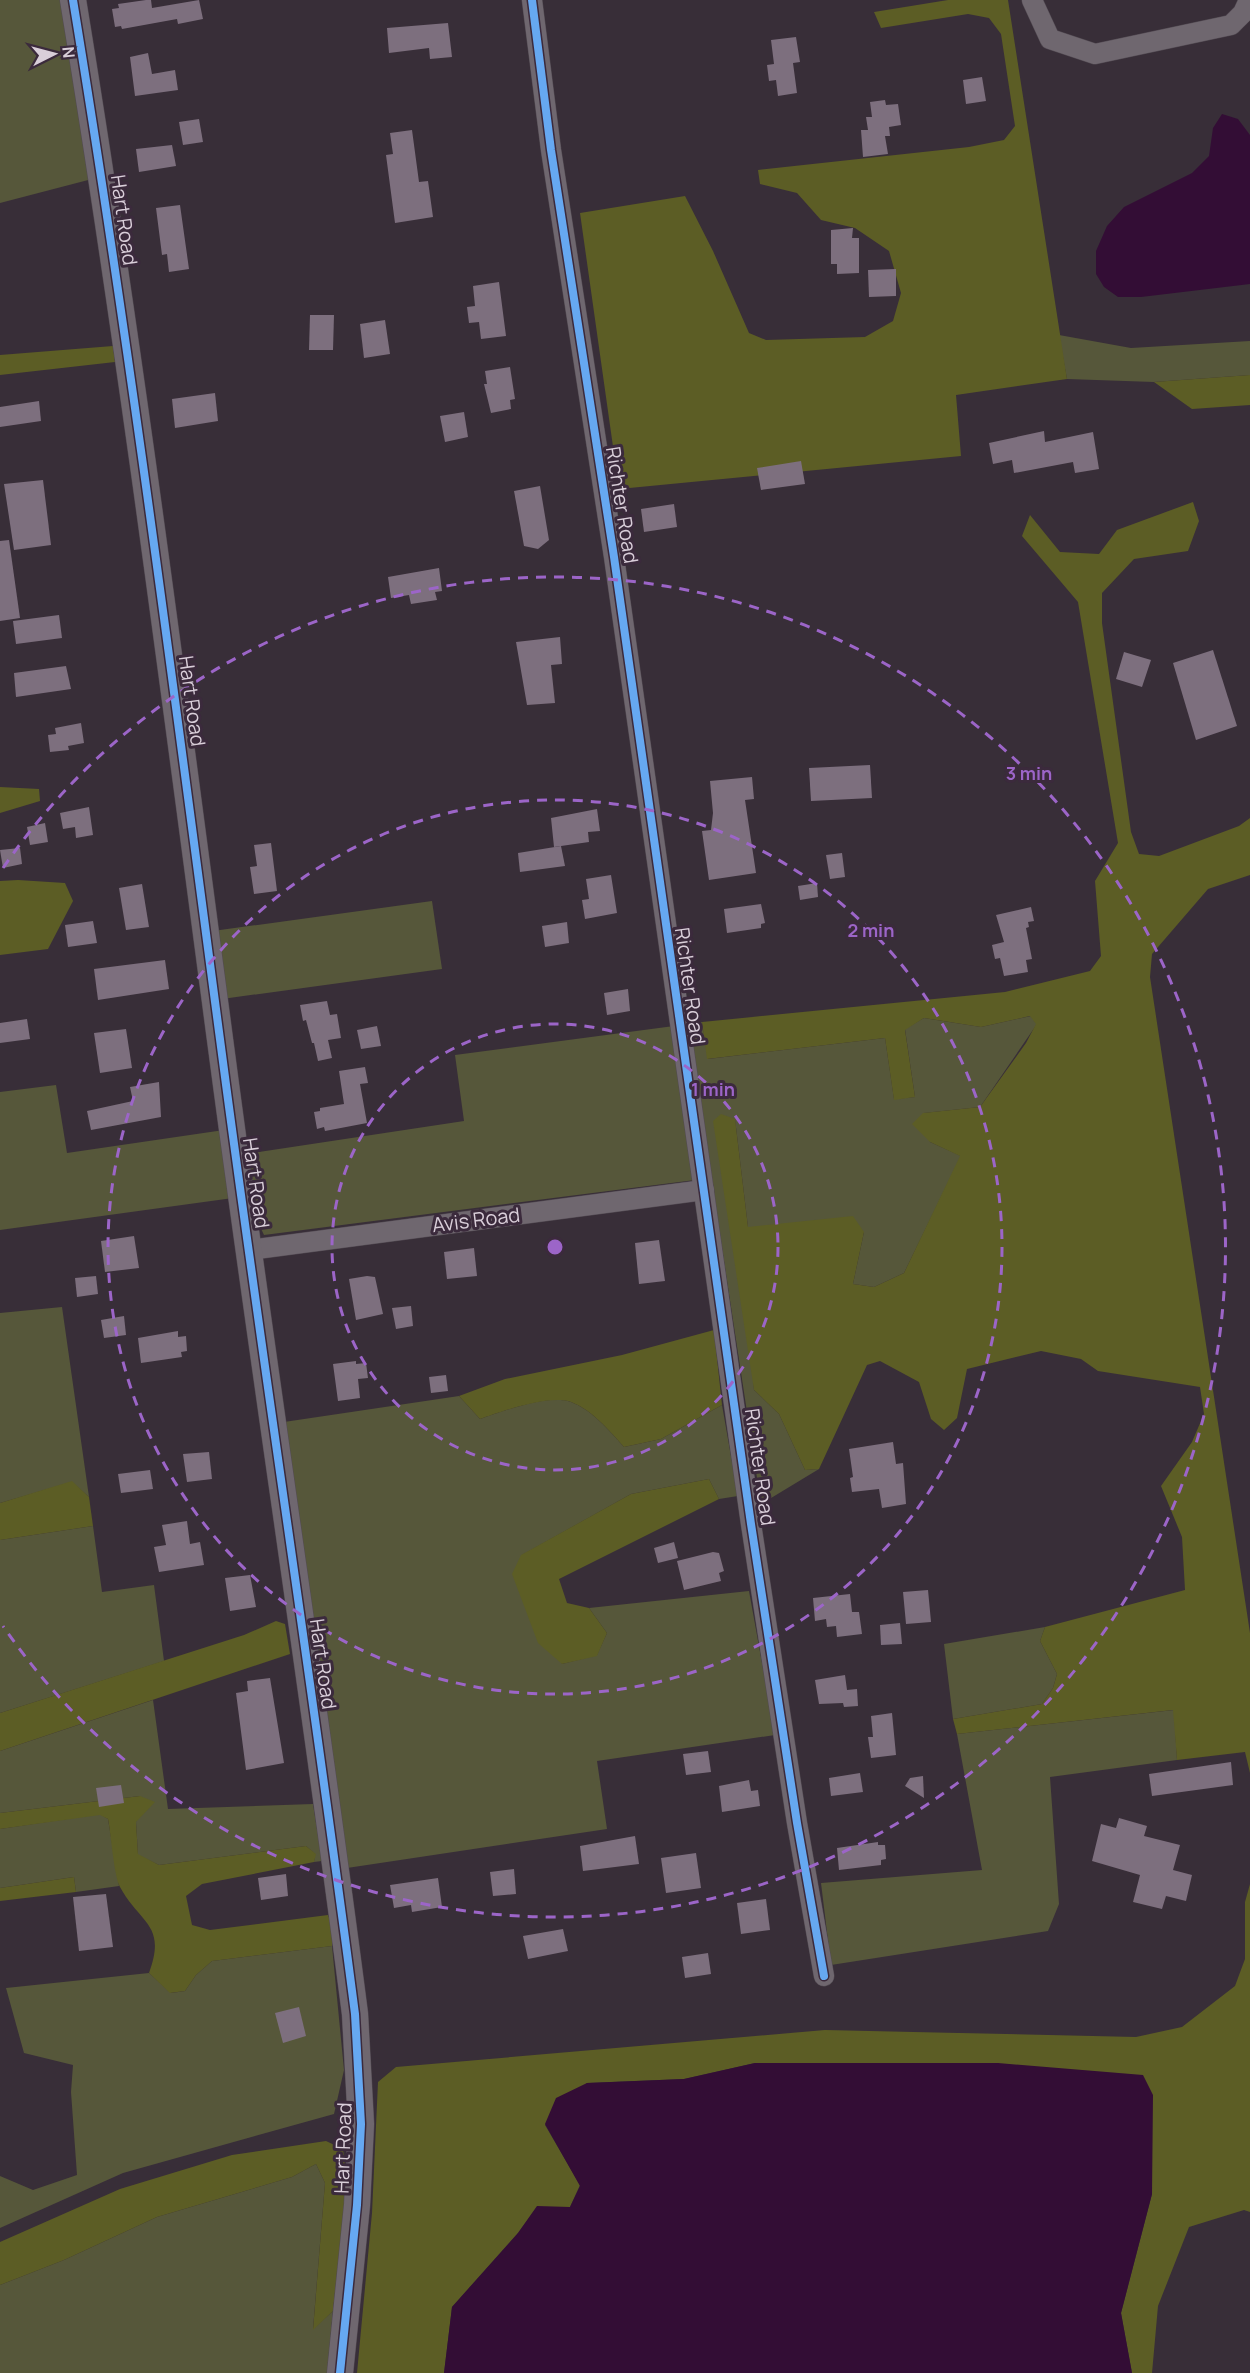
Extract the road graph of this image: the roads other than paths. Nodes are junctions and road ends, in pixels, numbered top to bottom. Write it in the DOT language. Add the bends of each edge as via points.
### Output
graph roads {
  1 [pos="73,0"];
  2 [pos="532,0"];
  3 [pos="1032,0"];
  4 [pos="1249,0"];
  5 [pos="704,1190"];
  6 [pos="249,1250"];
  7 [pos="824,1976"];
  8 [pos="340,2373"];
  1 -- 6 [label="street, Hart Road" via="139,435"];
  2 -- 5 [label="street, Richter Road"];
  3 -- 4 [label="street" via="1050,39 1095,54 1231,26 1243,14"];
  5 -- 6 [label="street, Avis Road"];
  5 -- 7 [label="street, Richter Road" via="774,1681"];
  6 -- 8 [label="street, Hart Road" via="359,2051 357,2205"];
}
